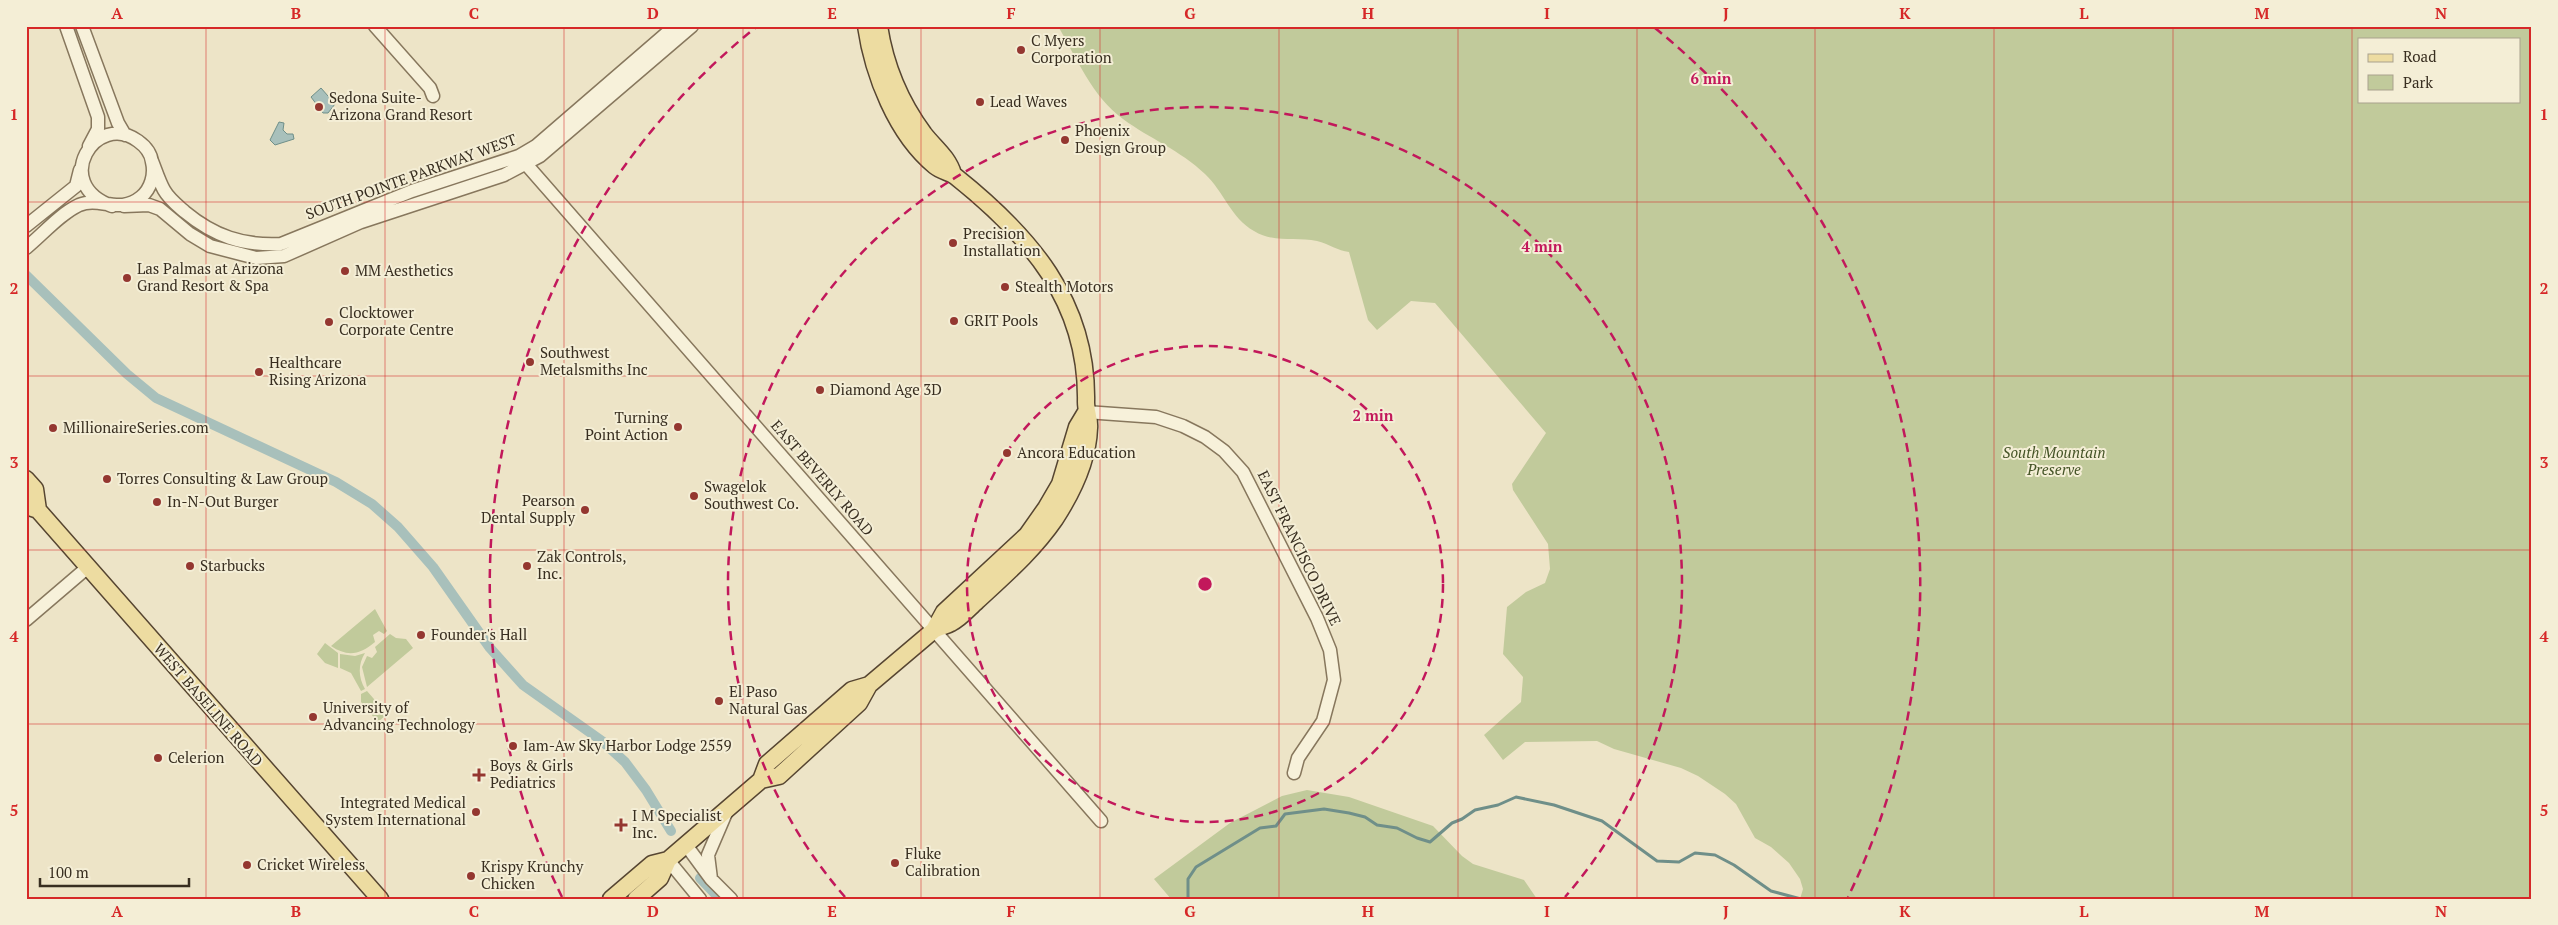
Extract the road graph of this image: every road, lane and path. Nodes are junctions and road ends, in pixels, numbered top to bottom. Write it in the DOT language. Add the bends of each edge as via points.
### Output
graph roads {
  1 [pos="66,26"];
  2 [pos="82,26"];
  3 [pos="375,26"];
  4 [pos="675,26"];
  5 [pos="692,26"];
  6 [pos="866,26"];
  7 [pos="879,26"];
  8 [pos="434,96"];
  9 [pos="125,135"];
  10 [pos="88,149"];
  11 [pos="522,160"];
  12 [pos="152,161"];
  13 [pos="82,163"];
  14 [pos="953,174"];
  15 [pos="118,206"];
  16 [pos="26,226"];
  17 [pos="26,248"];
  18 [pos="1086,412"];
  19 [pos="26,478"];
  20 [pos="32,508"];
  21 [pos="88,567"];
  22 [pos="26,620"];
  23 [pos="934,630"];
  24 [pos="1294,773"];
  25 [pos="727,809"];
  26 [pos="1101,821"];
  27 [pos="686,845"];
  28 [pos="668,860"];
  29 [pos="711,879"];
  30 [pos="380,899"];
  31 [pos="610,899"];
  32 [pos="636,899"];
  33 [pos="700,899"];
  34 [pos="732,899"];
  1 -- 10 [label="street" via="98,117 98,129"];
  2 -- 9 [label="street"];
  3 -- 8 [label="street"];
  4 -- 11 [label="street, SOUTH POINTE PARKWAY WEST"];
  5 -- 11 [label="street, SOUTH POINTE PARKWAY WEST" via="540,156"];
  6 -- 14 [label="main road" via="878,76 898,119 936,167"];
  7 -- 14 [label="main road" via="889,68 906,106 925,135 949,162"];
  9 -- 10 [label="street" via="104,136"];
  9 -- 12 [label="street" via="142,144"];
  10 -- 13 [label="street"];
  11 -- 12 [label="street, SOUTH POINTE PARKWAY WEST" via="412,190 281,244 260,245 217,234 200,225 169,198"];
  11 -- 15 [label="street, SOUTH POINTE PARKWAY WEST" via="504,175 361,222 284,256 256,258 227,252 190,234 160,209 149,205"];
  11 -- 23 [label="street, EAST BEVERLY ROAD"];
  12 -- 15 [label="street" via="154,173 144,194 135,202"];
  13 -- 15 [label="street" via="85,186 96,198"];
  13 -- 16 [label="street" via="76,186"];
  14 -- 18 [label="main road" via="1011,225 1038,255 1060,290 1079,344 1086,384"];
  15 -- 17 [label="street, SOUTH POINTE PARKWAY WEST" via="80,205"];
  18 -- 23 [label="main road" via="1090,426 1088,440 1076,480 1063,507 1025,556 953,622"];
  18 -- 24 [label="street, EAST FRANCISCO DRIVE" via="1156,418 1183,426 1224,451 1242,472 1317,618 1330,650 1334,680 1323,722 1298,758"];
  19 -- 20 [label="main road, WEST BASELINE ROAD" via="35,489"];
  20 -- 21 [label="main road, WEST BASELINE ROAD"];
  21 -- 22 [label="street"];
  21 -- 30 [label="main road, WEST BASELINE ROAD"];
  23 -- 25 [label="main road" via="870,685 859,703 779,776 761,780"];
  23 -- 26 [label="street, EAST BEVERLY ROAD"];
  25 -- 27 [label="main road"];
  25 -- 29 [label="street" via="708,855"];
  27 -- 28 [label="main road"];
  27 -- 29 [label="street"];
  28 -- 31 [label="main road" via="652,864"];
  28 -- 32 [label="main road" via="660,878"];
  28 -- 33 [label="street"];
  29 -- 34 [label="street"];
}
